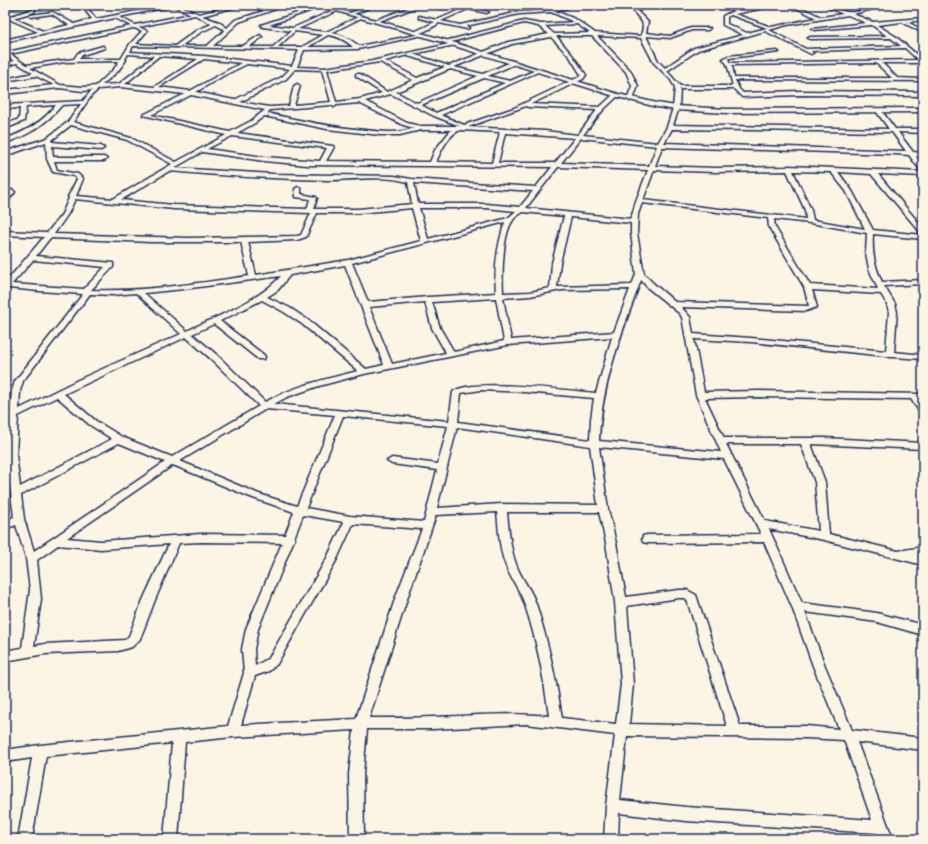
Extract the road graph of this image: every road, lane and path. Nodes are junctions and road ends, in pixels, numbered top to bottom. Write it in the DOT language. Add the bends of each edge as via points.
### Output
graph roads {
  1 [pos="52,5"];
  2 [pos="83,5"];
  3 [pos="148,5"];
  4 [pos="175,5"];
  5 [pos="241,5"];
  6 [pos="250,5"];
  7 [pos="285,5"];
  8 [pos="374,5"];
  9 [pos="420,5"];
  10 [pos="424,5"];
  11 [pos="450,5"];
  12 [pos="474,5"];
  13 [pos="575,5"];
  14 [pos="651,5"];
  15 [pos="776,5"];
  16 [pos="793,5"];
  17 [pos="825,5"];
  18 [pos="863,5"];
  19 [pos="886,5"];
  20 [pos="19,6"];
  21 [pos="38,6"];
  22 [pos="320,6"];
  23 [pos="5,7"];
  24 [pos="466,7"];
  25 [pos="158,8"];
  26 [pos="872,8"];
  27 [pos="267,10"];
  28 [pos="336,10"];
  29 [pos="550,11"];
  30 [pos="486,12"];
  31 [pos="729,13"];
  32 [pos="198,14"];
  33 [pos="350,14"];
  34 [pos="849,14"];
  35 [pos="31,16"];
  36 [pos="115,16"];
  37 [pos="360,17"];
  38 [pos="420,17"];
  39 [pos="819,18"];
  40 [pos="7,19"];
  41 [pos="923,19"];
  42 [pos="95,20"];
  43 [pos="375,21"];
  44 [pos="903,21"];
  45 [pos="439,22"];
  46 [pos="217,23"];
  47 [pos="578,23"];
  48 [pos="79,24"];
  49 [pos="873,24"];
  50 [pos="73,25"];
  51 [pos="540,25"];
  52 [pos="462,26"];
  53 [pos="86,27"];
  54 [pos="135,27"];
  55 [pos="770,28"];
  56 [pos="227,29"];
  57 [pos="708,29"];
  58 [pos="814,29"];
  59 [pos="292,30"];
  60 [pos="765,30"];
  61 [pos="93,31"];
  62 [pos="42,32"];
  63 [pos="482,32"];
  64 [pos="923,32"];
  65 [pos="326,33"];
  66 [pos="414,33"];
  67 [pos="99,34"];
  68 [pos="421,35"];
  69 [pos="592,35"];
  70 [pos="643,35"];
  71 [pos="747,35"];
  72 [pos="260,36"];
  73 [pos="554,36"];
  74 [pos="670,37"];
  75 [pos="893,37"];
  76 [pos="810,38"];
  77 [pos="5,41"];
  78 [pos="450,43"];
  79 [pos="668,44"];
  80 [pos="132,45"];
  81 [pos="104,46"];
  82 [pos="176,47"];
  83 [pos="209,47"];
  84 [pos="245,47"];
  85 [pos="906,47"];
  86 [pos="274,48"];
  87 [pos="358,48"];
  88 [pos="302,49"];
  89 [pos="806,50"];
  90 [pos="777,52"];
  91 [pos="128,53"];
  92 [pos="6,54"];
  93 [pos="159,54"];
  94 [pos="409,54"];
  95 [pos="484,54"];
  96 [pos="204,58"];
  97 [pos="76,60"];
  98 [pos="124,60"];
  99 [pos="380,60"];
  100 [pos="17,62"];
  101 [pos="247,62"];
  102 [pos="824,62"];
  103 [pos="878,62"];
  104 [pos="923,62"];
  105 [pos="513,63"];
  106 [pos="729,64"];
  107 [pos="5,65"];
  108 [pos="448,67"];
  109 [pos="25,68"];
  110 [pos="294,68"];
  111 [pos="324,69"];
  112 [pos="665,70"];
  113 [pos="538,71"];
  114 [pos="38,74"];
  115 [pos="358,75"];
  116 [pos="482,76"];
  117 [pos="733,79"];
  118 [pos="895,79"];
  119 [pos="5,80"];
  120 [pos="417,80"];
  121 [pos="923,80"];
  122 [pos="574,82"];
  123 [pos="510,83"];
  124 [pos="120,85"];
  125 [pos="59,86"];
  126 [pos="297,86"];
  127 [pos="98,87"];
  128 [pos="678,87"];
  129 [pos="154,88"];
  130 [pos="737,88"];
  131 [pos="5,92"];
  132 [pos="191,93"];
  133 [pos="389,93"];
  134 [pos="923,94"];
  135 [pos="616,95"];
  136 [pos="630,99"];
  137 [pos="360,101"];
  138 [pos="84,102"];
  139 [pos="235,102"];
  140 [pos="61,103"];
  141 [pos="527,104"];
  142 [pos="334,105"];
  143 [pos="416,105"];
  144 [pos="23,106"];
  145 [pos="5,107"];
  146 [pos="291,108"];
  147 [pos="676,108"];
  148 [pos="269,109"];
  149 [pos="601,109"];
  150 [pos="923,110"];
  151 [pos="879,111"];
  152 [pos="264,114"];
  153 [pos="436,115"];
  154 [pos="70,123"];
  155 [pos="5,127"];
  156 [pos="462,127"];
  157 [pos="670,127"];
  158 [pos="420,128"];
  159 [pos="503,131"];
  160 [pos="894,131"];
  161 [pos="923,131"];
  162 [pos="230,134"];
  163 [pos="581,136"];
  164 [pos="5,141"];
  165 [pos="50,141"];
  166 [pos="660,145"];
  167 [pos="102,148"];
  168 [pos="201,150"];
  169 [pos="5,154"];
  170 [pos="912,154"];
  171 [pos="923,155"];
  172 [pos="50,158"];
  173 [pos="104,159"];
  174 [pos="322,163"];
  175 [pos="176,164"];
  176 [pos="432,164"];
  177 [pos="494,165"];
  178 [pos="559,165"];
  179 [pos="651,168"];
  180 [pos="789,168"];
  181 [pos="170,169"];
  182 [pos="833,170"];
  183 [pos="923,170"];
  184 [pos="873,172"];
  185 [pos="923,174"];
  186 [pos="412,181"];
  187 [pos="298,189"];
  188 [pos="538,189"];
  189 [pos="12,192"];
  190 [pos="71,197"];
  191 [pos="5,201"];
  192 [pos="115,201"];
  193 [pos="639,201"];
  194 [pos="415,206"];
  195 [pos="522,209"];
  196 [pos="312,211"];
  197 [pos="568,214"];
  198 [pos="771,217"];
  199 [pos="510,219"];
  200 [pos="634,221"];
  201 [pos="810,221"];
  202 [pos="870,232"];
  203 [pos="923,232"];
  204 [pos="5,234"];
  205 [pos="48,236"];
  206 [pos="923,237"];
  207 [pos="244,240"];
  208 [pos="425,242"];
  209 [pos="30,258"];
  210 [pos="348,262"];
  211 [pos="288,273"];
  212 [pos="640,274"];
  213 [pos="253,278"];
  214 [pos="923,282"];
  215 [pos="6,283"];
  216 [pos="880,284"];
  217 [pos="808,287"];
  218 [pos="635,288"];
  219 [pos="553,290"];
  220 [pos="138,291"];
  221 [pos="87,292"];
  222 [pos="883,292"];
  223 [pos="499,295"];
  224 [pos="262,297"];
  225 [pos="428,299"];
  226 [pos="675,304"];
  227 [pos="365,305"];
  228 [pos="214,320"];
  229 [pos="188,334"];
  230 [pos="617,334"];
  231 [pos="689,336"];
  232 [pos="508,343"];
  233 [pos="451,354"];
  234 [pos="890,355"];
  235 [pos="261,357"];
  236 [pos="923,357"];
  237 [pos="389,368"];
  238 [pos="364,372"];
  239 [pos="59,394"];
  240 [pos="700,395"];
  241 [pos="599,396"];
  242 [pos="913,396"];
  243 [pos="923,397"];
  244 [pos="264,406"];
  245 [pos="923,411"];
  246 [pos="340,413"];
  247 [pos="9,416"];
  248 [pos="453,424"];
  249 [pos="119,439"];
  250 [pos="805,441"];
  251 [pos="721,442"];
  252 [pos="594,444"];
  253 [pos="8,445"];
  254 [pos="923,446"];
  255 [pos="727,456"];
  256 [pos="174,461"];
  257 [pos="392,461"];
  258 [pos="443,468"];
  259 [pos="17,494"];
  260 [pos="502,508"];
  261 [pos="603,509"];
  262 [pos="301,511"];
  263 [pos="432,512"];
  264 [pos="19,519"];
  265 [pos="350,520"];
  266 [pos="760,524"];
  267 [pos="5,525"];
  268 [pos="428,526"];
  269 [pos="824,536"];
  270 [pos="768,538"];
  271 [pos="176,539"];
  272 [pos="290,539"];
  273 [pos="647,539"];
  274 [pos="55,541"];
  275 [pos="923,551"];
  276 [pos="897,555"];
  277 [pos="31,558"];
  278 [pos="923,561"];
  279 [pos="621,602"];
  280 [pos="798,607"];
  281 [pos="923,630"];
  282 [pos="27,652"];
  283 [pos="5,656"];
  284 [pos="250,673"];
  285 [pos="556,723"];
  286 [pos="361,724"];
  287 [pos="622,730"];
  288 [pos="233,731"];
  289 [pos="735,731"];
  290 [pos="848,735"];
  291 [pos="179,736"];
  292 [pos="923,744"];
  293 [pos="40,751"];
  294 [pos="5,756"];
  295 [pos="613,806"];
  296 [pos="884,833"];
  297 [pos="25,839"];
  298 [pos="171,839"];
  299 [pos="357,839"];
  300 [pos="611,839"];
  1 -- 21 [label="street"];
  2 -- 42 [label="street"];
  3 -- 25 [label="street"];
  4 -- 25 [label="street"];
  4 -- 32 [label="street"];
  5 -- 32 [label="street"];
  6 -- 27 [label="street"];
  7 -- 27 [label="street"];
  8 -- 33 [label="street"];
  9 -- 43 [label="street"];
  10 -- 11 [label="street" via="444,8"];
  12 -- 24 [label="street"];
  13 -- 29 [label="street"];
  14 -- 70 [label="street" via="635,10 646,21"];
  15 -- 31 [label="street"];
  16 -- 39 [label="street"];
  17 -- 34 [label="street"];
  18 -- 26 [label="street"];
  19 -- 26 [label="street"];
  20 -- 21 [label="street"];
  20 -- 23 [label="street"];
  21 -- 40 [label="street" via="33,11"];
  22 -- 28 [label="street"];
  22 -- 59 [label="street" via="262,26"];
  24 -- 30 [label="street"];
  24 -- 45 [label="street"];
  25 -- 36 [label="street"];
  26 -- 34 [label="street"];
  27 -- 56 [label="street" via="241,19"];
  28 -- 33 [label="street"];
  28 -- 59 [label="street"];
  29 -- 47 [label="street"];
  29 -- 52 [label="street" via="526,11"];
  31 -- 55 [label="street"];
  31 -- 71 [label="street" via="724,19 725,25"];
  32 -- 46 [label="street"];
  32 -- 54 [label="street"];
  33 -- 37 [label="street"];
  34 -- 39 [label="street"];
  34 -- 49 [label="street"];
  35 -- 50 [label="street" via="54,13"];
  36 -- 42 [label="street"];
  36 -- 54 [label="street"];
  37 -- 43 [label="street"];
  37 -- 65 [label="street"];
  38 -- 45 [label="street"];
  39 -- 55 [label="street"];
  40 -- 62 [label="street"];
  41 -- 44 [label="street"];
  42 -- 48 [label="street"];
  43 -- 66 [label="street"];
  44 -- 49 [label="street"];
  44 -- 64 [label="street"];
  45 -- 52 [label="street"];
  45 -- 66 [label="street"];
  46 -- 56 [label="street"];
  46 -- 82 [label="street" via="198,31"];
  47 -- 51 [label="street"];
  47 -- 69 [label="street"];
  48 -- 50 [label="street"];
  48 -- 53 [label="street"];
  49 -- 58 [label="street"];
  49 -- 75 [label="street"];
  50 -- 62 [label="street"];
  51 -- 63 [label="street" via="524,22"];
  51 -- 73 [label="street"];
  52 -- 63 [label="street"];
  54 -- 67 [label="street"];
  54 -- 80 [label="street" via="145,31"];
  55 -- 60 [label="street"];
  56 -- 83 [label="street"];
  57 -- 74 [label="street" via="691,28"];
  59 -- 65 [label="street"];
  59 -- 86 [label="street"];
  60 -- 71 [label="street"];
  60 -- 89 [label="street"];
  61 -- 67 [label="street"];
  62 -- 77 [label="street"];
  63 -- 78 [label="street"];
  65 -- 87 [label="street" via="343,37"];
  65 -- 88 [label="street"];
  66 -- 68 [label="street"];
  67 -- 92 [label="street"];
  68 -- 78 [label="street"];
  68 -- 87 [label="street"];
  69 -- 70 [label="street"];
  69 -- 73 [label="street"];
  69 -- 136 [label="street" via="628,72 635,86"];
  70 -- 74 [label="street"];
  70 -- 112 [label="street" via="656,62"];
  71 -- 112 [label="street" via="696,49"];
  72 -- 84 [label="street"];
  73 -- 95 [label="street" via="514,42"];
  73 -- 122 [label="street" via="583,73 581,78"];
  74 -- 79 [label="street"];
  75 -- 76 [label="street"];
  75 -- 85 [label="street"];
  78 -- 94 [label="street"];
  78 -- 95 [label="street"];
  80 -- 82 [label="street"];
  80 -- 91 [label="street"];
  81 -- 97 [label="street" via="80,54"];
  82 -- 83 [label="street"];
  83 -- 84 [label="street"];
  84 -- 86 [label="street"];
  85 -- 89 [label="street"];
  85 -- 104 [label="street"];
  86 -- 88 [label="street"];
  87 -- 88 [label="street"];
  88 -- 110 [label="street"];
  89 -- 102 [label="street"];
  90 -- 106 [label="street" via="728,57 725,59"];
  91 -- 93 [label="street"];
  91 -- 98 [label="street"];
  92 -- 100 [label="street"];
  93 -- 96 [label="street"];
  93 -- 124 [label="street"];
  94 -- 99 [label="street"];
  94 -- 108 [label="street"];
  95 -- 105 [label="street"];
  95 -- 108 [label="street"];
  96 -- 101 [label="street"];
  96 -- 129 [label="street"];
  97 -- 98 [label="street"];
  97 -- 109 [label="street"];
  98 -- 127 [label="street"];
  99 -- 111 [label="street"];
  99 -- 120 [label="street"];
  100 -- 107 [label="street"];
  100 -- 109 [label="street"];
  101 -- 110 [label="street"];
  101 -- 132 [label="street"];
  102 -- 103 [label="street"];
  102 -- 106 [label="street"];
  103 -- 104 [label="street"];
  103 -- 118 [label="street"];
  105 -- 113 [label="street"];
  105 -- 116 [label="street"];
  106 -- 117 [label="street"];
  108 -- 116 [label="street"];
  108 -- 120 [label="street"];
  109 -- 114 [label="street"];
  110 -- 111 [label="street"];
  110 -- 139 [label="street" via="278,81"];
  111 -- 142 [label="street"];
  112 -- 128 [label="street"];
  113 -- 122 [label="street"];
  113 -- 123 [label="street"];
  114 -- 119 [label="street"];
  114 -- 125 [label="street"];
  115 -- 133 [label="street"];
  116 -- 123 [label="street"];
  116 -- 143 [label="street"];
  117 -- 118 [label="street"];
  117 -- 130 [label="street"];
  118 -- 121 [label="street"];
  120 -- 133 [label="street"];
  122 -- 135 [label="street"];
  122 -- 141 [label="street"];
  123 -- 153 [label="street"];
  124 -- 127 [label="street"];
  124 -- 129 [label="street"];
  125 -- 127 [label="street" via="83,89"];
  125 -- 131 [label="street"];
  126 -- 146 [label="street"];
  127 -- 138 [label="street"];
  128 -- 130 [label="street"];
  128 -- 147 [label="street"];
  129 -- 132 [label="street"];
  130 -- 134 [label="street" via="740,94 744,95"];
  132 -- 139 [label="street"];
  132 -- 162 [label="street" via="146,115"];
  133 -- 137 [label="street"];
  133 -- 143 [label="street"];
  135 -- 136 [label="street"];
  135 -- 149 [label="street"];
  136 -- 147 [label="street"];
  137 -- 142 [label="street"];
  137 -- 158 [label="street" via="405,124"];
  138 -- 140 [label="street"];
  138 -- 154 [label="street"];
  139 -- 148 [label="street"];
  140 -- 144 [label="street"];
  140 -- 164 [label="street" via="49,117 25,134"];
  141 -- 149 [label="street"];
  141 -- 156 [label="street"];
  142 -- 146 [label="street"];
  143 -- 153 [label="street"];
  144 -- 145 [label="street"];
  144 -- 155 [label="street" via="22,120"];
  146 -- 148 [label="street"];
  147 -- 151 [label="street" via="727,111"];
  147 -- 157 [label="street"];
  148 -- 152 [label="street"];
  149 -- 163 [label="street"];
  150 -- 151 [label="street"];
  151 -- 160 [label="street"];
  152 -- 158 [label="street" via="340,130 404,134"];
  152 -- 162 [label="street"];
  153 -- 156 [label="street"];
  154 -- 165 [label="street"];
  154 -- 175 [label="street" via="130,139"];
  156 -- 158 [label="street"];
  156 -- 159 [label="street"];
  156 -- 176 [label="street" via="445,140"];
  157 -- 160 [label="street"];
  157 -- 166 [label="street"];
  159 -- 163 [label="street"];
  159 -- 177 [label="street"];
  160 -- 161 [label="street"];
  160 -- 170 [label="street"];
  162 -- 168 [label="street"];
  162 -- 174 [label="street" via="331,147"];
  163 -- 166 [label="street"];
  163 -- 178 [label="street"];
  165 -- 167 [label="street"];
  165 -- 169 [label="street"];
  165 -- 172 [label="street"];
  166 -- 170 [label="street"];
  166 -- 179 [label="street"];
  168 -- 174 [label="street" via="264,160"];
  168 -- 175 [label="street"];
  170 -- 171 [label="street"];
  170 -- 183 [label="street"];
  172 -- 173 [label="street"];
  172 -- 190 [label="street" via="55,171 79,177"];
  174 -- 176 [label="street"];
  175 -- 181 [label="street"];
  176 -- 177 [label="street"];
  177 -- 178 [label="street"];
  178 -- 179 [label="street"];
  178 -- 188 [label="street"];
  179 -- 180 [label="street"];
  179 -- 193 [label="street"];
  180 -- 182 [label="street"];
  180 -- 201 [label="street" via="808,210"];
  181 -- 186 [label="street" via="246,176 399,178"];
  181 -- 192 [label="street"];
  182 -- 184 [label="street"];
  182 -- 202 [label="street" via="849,191"];
  184 -- 185 [label="street"];
  184 -- 203 [label="street"];
  186 -- 188 [label="street"];
  186 -- 194 [label="street"];
  187 -- 196 [label="street" via="298,196 314,198"];
  188 -- 195 [label="street"];
  189 -- 191 [label="street"];
  190 -- 192 [label="street"];
  190 -- 205 [label="street" via="65,214"];
  192 -- 196 [label="street" via="174,207"];
  193 -- 198 [label="street"];
  193 -- 200 [label="street"];
  194 -- 195 [label="street"];
  194 -- 196 [label="street" via="358,211"];
  194 -- 208 [label="street"];
  195 -- 197 [label="street"];
  195 -- 199 [label="street"];
  196 -- 207 [label="street" via="302,237"];
  197 -- 200 [label="street"];
  197 -- 219 [label="street" via="556,263"];
  198 -- 201 [label="street"];
  198 -- 217 [label="street" via="772,227"];
  199 -- 208 [label="street"];
  199 -- 223 [label="street" via="505,230 498,270"];
  200 -- 212 [label="street"];
  201 -- 202 [label="street"];
  202 -- 206 [label="street"];
  202 -- 216 [label="street" via="869,253"];
  204 -- 205 [label="street"];
  205 -- 207 [label="street"];
  205 -- 209 [label="street"];
  207 -- 213 [label="street"];
  208 -- 210 [label="street"];
  209 -- 215 [label="street"];
  209 -- 221 [label="street" via="110,265"];
  210 -- 211 [label="street"];
  210 -- 227 [label="street"];
  211 -- 213 [label="street"];
  211 -- 224 [label="street" via="275,288"];
  212 -- 218 [label="street"];
  212 -- 226 [label="street"];
  213 -- 220 [label="street"];
  214 -- 216 [label="street"];
  215 -- 221 [label="street"];
  216 -- 222 [label="street"];
  217 -- 222 [label="street"];
  217 -- 226 [label="street" via="813,303 811,309"];
  218 -- 219 [label="street"];
  218 -- 230 [label="street"];
  219 -- 223 [label="street"];
  220 -- 221 [label="street"];
  220 -- 229 [label="street"];
  221 -- 247 [label="street" via="19,381"];
  222 -- 234 [label="street" via="893,312"];
  223 -- 225 [label="street"];
  223 -- 232 [label="street"];
  224 -- 228 [label="street"];
  224 -- 238 [label="street" via="305,322"];
  225 -- 227 [label="street"];
  225 -- 233 [label="street" via="431,319"];
  226 -- 231 [label="street" via="686,317"];
  227 -- 237 [label="street"];
  228 -- 229 [label="street"];
  228 -- 235 [label="street"];
  229 -- 239 [label="street"];
  229 -- 244 [label="street"];
  230 -- 232 [label="street"];
  230 -- 241 [label="street"];
  231 -- 234 [label="street"];
  231 -- 240 [label="street"];
  232 -- 233 [label="street"];
  233 -- 237 [label="street"];
  234 -- 236 [label="street"];
  237 -- 238 [label="street"];
  238 -- 244 [label="street" via="316,384 284,395"];
  239 -- 247 [label="street"];
  239 -- 249 [label="street" via="93,424"];
  240 -- 242 [label="street"];
  240 -- 251 [label="street"];
  241 -- 248 [label="street" via="532,390 460,389 457,392"];
  241 -- 252 [label="street"];
  242 -- 243 [label="street"];
  242 -- 245 [label="street"];
  244 -- 246 [label="street"];
  244 -- 256 [label="street"];
  246 -- 248 [label="street"];
  246 -- 262 [label="street"];
  247 -- 253 [label="street"];
  248 -- 252 [label="street"];
  248 -- 258 [label="street"];
  249 -- 256 [label="street"];
  249 -- 259 [label="street"];
  250 -- 251 [label="street"];
  250 -- 254 [label="street"];
  250 -- 269 [label="street" via="820,482"];
  251 -- 255 [label="street"];
  252 -- 255 [label="street"];
  252 -- 261 [label="street"];
  253 -- 259 [label="street"];
  255 -- 266 [label="street"];
  256 -- 262 [label="street" via="256,496"];
  256 -- 274 [label="street"];
  257 -- 258 [label="street"];
  258 -- 263 [label="street"];
  259 -- 264 [label="street"];
  260 -- 261 [label="street"];
  260 -- 263 [label="street"];
  260 -- 285 [label="street" via="505,547 512,568 532,607 550,679"];
  261 -- 279 [label="street"];
  262 -- 265 [label="street"];
  262 -- 272 [label="street"];
  263 -- 268 [label="street"];
  264 -- 267 [label="street"];
  264 -- 277 [label="street"];
  265 -- 268 [label="street"];
  265 -- 284 [label="street" via="332,560 273,661"];
  266 -- 269 [label="street"];
  266 -- 270 [label="street"];
  268 -- 286 [label="street" via="401,599"];
  269 -- 276 [label="street"];
  270 -- 273 [label="street"];
  270 -- 280 [label="street"];
  271 -- 272 [label="street"];
  271 -- 274 [label="street" via="101,545"];
  271 -- 282 [label="street" via="134,639 128,644"];
  272 -- 284 [label="street" via="252,629 248,649"];
  274 -- 277 [label="street"];
  275 -- 276 [label="street"];
  276 -- 278 [label="street"];
  277 -- 282 [label="street" via="35,599"];
  279 -- 287 [label="street" via="627,684"];
  279 -- 289 [label="street" via="679,594 687,594 692,598"];
  280 -- 281 [label="street" via="891,620"];
  280 -- 290 [label="street"];
  282 -- 283 [label="street"];
  284 -- 288 [label="street"];
  285 -- 286 [label="street" via="504,719"];
  285 -- 287 [label="street"];
  286 -- 288 [label="street"];
  286 -- 299 [label="street" via="356,774"];
  287 -- 289 [label="street"];
  287 -- 295 [label="street"];
  288 -- 291 [label="street"];
  289 -- 290 [label="street"];
  290 -- 292 [label="street"];
  290 -- 296 [label="street"];
  291 -- 293 [label="street"];
  291 -- 298 [label="street"];
  293 -- 294 [label="street"];
  293 -- 297 [label="street"];
  295 -- 296 [label="street"];
  295 -- 300 [label="street"];
}
